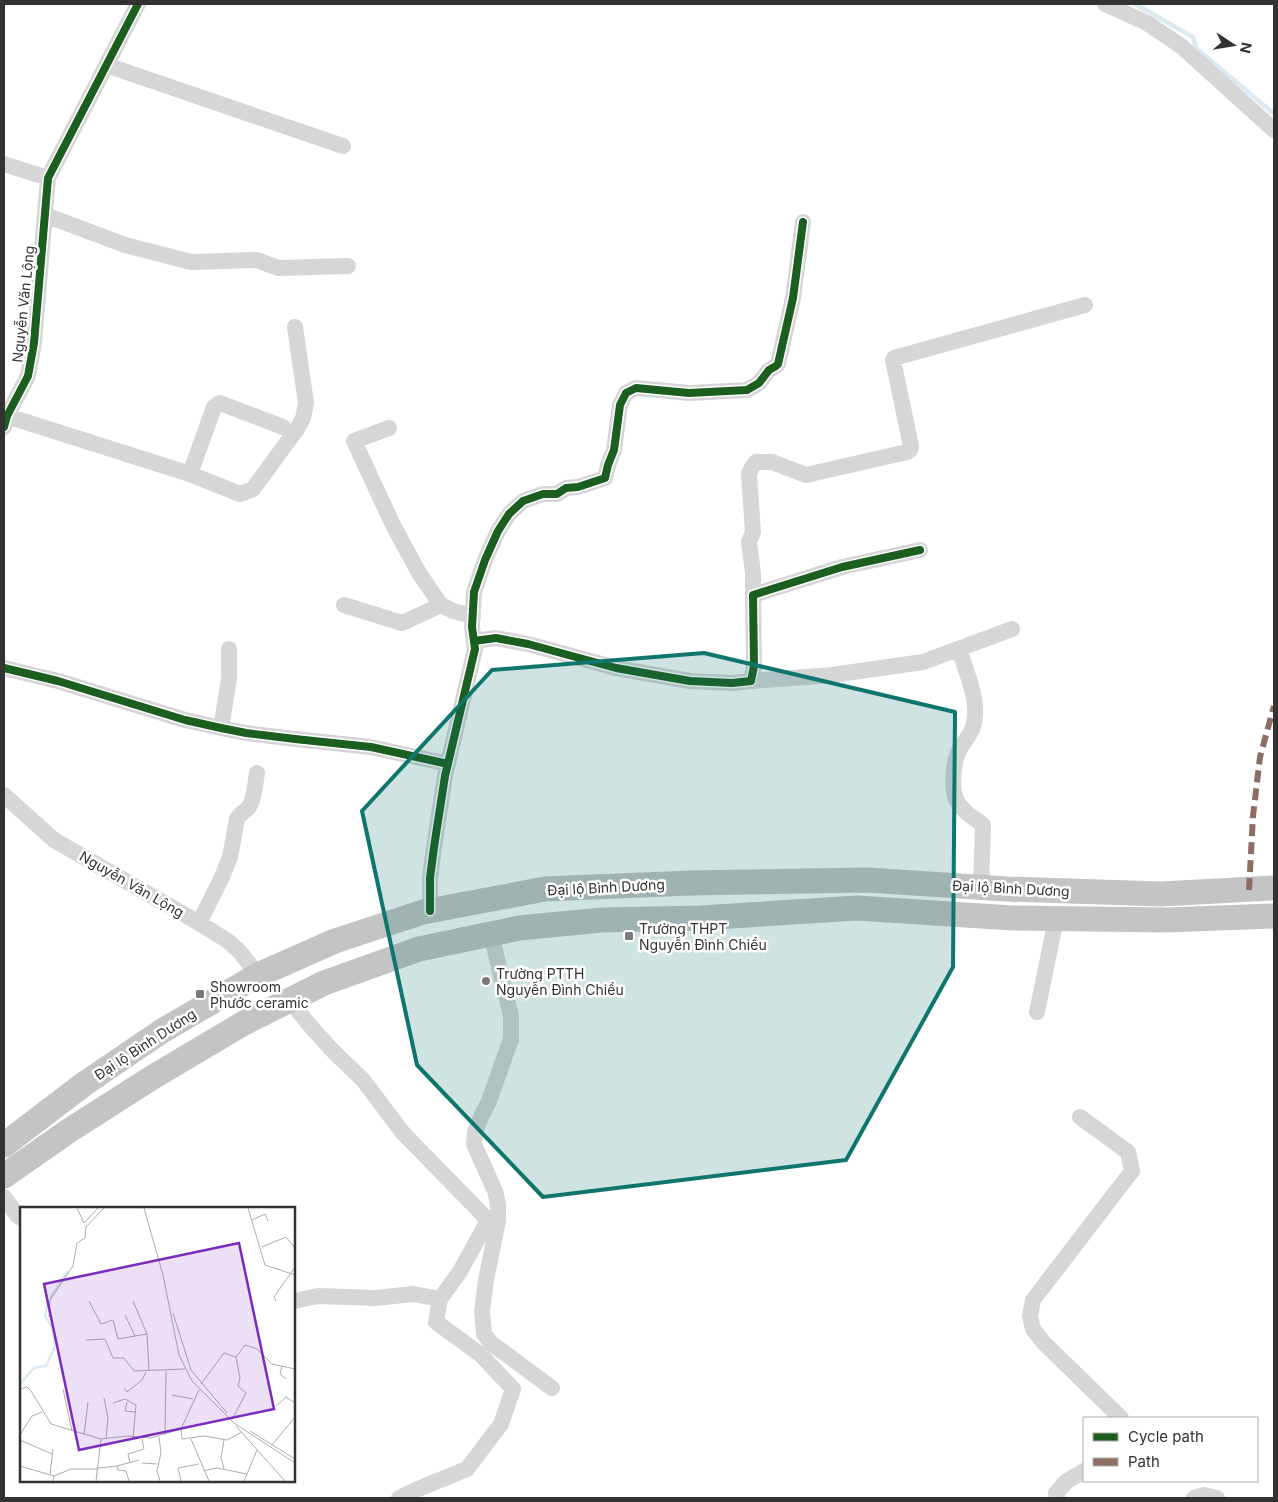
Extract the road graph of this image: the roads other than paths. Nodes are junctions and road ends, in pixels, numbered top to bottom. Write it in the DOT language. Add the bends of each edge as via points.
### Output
graph roads {
  1 [pos="138,4"];
  2 [pos="1105,4"];
  3 [pos="106,64"];
  4 [pos="1274,130"];
  5 [pos="343,146"];
  6 [pos="4,164"];
  7 [pos="48,178"];
  8 [pos="45,215"];
  9 [pos="804,222"];
  10 [pos="348,266"];
  11 [pos="1085,305"];
  12 [pos="295,327"];
  13 [pos="5,421"];
  14 [pos="283,427"];
  15 [pos="389,428"];
  16 [pos="190,474"];
  17 [pos="920,550"];
  18 [pos="753,595"];
  19 [pos="344,605"];
  20 [pos="441,605"];
  21 [pos="473,616"];
  22 [pos="1012,629"];
  23 [pos="474,641"];
  24 [pos="229,648"];
  25 [pos="958,649"];
  26 [pos="4,668"];
  27 [pos="750,681"];
  28 [pos="221,728"];
  29 [pos="448,764"];
  30 [pos="257,774"];
  31 [pos="4,795"];
  32 [pos="981,888"];
  33 [pos="1274,888"];
  34 [pos="430,910"];
  35 [pos="1274,916"];
  36 [pos="1056,919"];
  37 [pos="200,923"];
  38 [pos="491,934"];
  39 [pos="258,975"];
  40 [pos="282,1004"];
  41 [pos="1037,1012"];
  42 [pos="1080,1116"];
  43 [pos="4,1145"];
  44 [pos="4,1176"];
  45 [pos="4,1197"];
  46 [pos="20,1217"];
  47 [pos="440,1299"];
  48 [pos="295,1301"];
  49 [pos="552,1388"];
  50 [pos="1120,1417"];
  51 [pos="1083,1472"];
  52 [pos="399,1498"];
  53 [pos="1057,1498"];
  54 [pos="1194,1498"];
  55 [pos="1217,1498"];
  1 -- 3 [label="street"];
  2 -- 4 [label="street" via="1147,23 1181,46"];
  3 -- 5 [label="street"];
  3 -- 7 [label="street"];
  6 -- 7 [label="street"];
  7 -- 8 [label="street, Nguyễn Văn Lộng"];
  8 -- 10 [label="street" via="125,245 191,262 256,260 278,268"];
  8 -- 13 [label="street, Nguyễn Văn Lộng" via="34,343 28,376"];
  9 -- 21 [label="street" via="793,298 776,366 747,390 689,393 636,388 626,393 620,405 614,450 605,478 523,501 509,514 485,560 474,592"];
  11 -- 18 [label="street" via="894,358 911,446 907,452 806,475 772,462 756,462 749,474 753,532 748,542"];
  12 -- 16 [label="street" via="306,402 297,429 253,489 246,492 240,494"];
  13 -- 16 [label="street"];
  14 -- 16 [label="street" via="216,404"];
  15 -- 20 [label="street" via="354,441 393,525"];
  17 -- 18 [label="street" via="842,567"];
  18 -- 27 [label="street" via="754,666"];
  19 -- 20 [label="street" via="402,623"];
  20 -- 21 [label="street"];
  21 -- 23 [label="street"];
  22 -- 25 [label="street"];
  23 -- 27 [label="street" via="496,638 616,668 690,681 732,684"];
  23 -- 29 [label="street" via="475,649"];
  24 -- 28 [label="street" via="229,679"];
  25 -- 27 [label="street" via="923,662 832,675"];
  25 -- 32 [label="street" via="970,684 975,716 972,733 960,748 954,764 954,784 956,800 966,813 983,825"];
  26 -- 28 [label="street"];
  28 -- 29 [label="street" via="371,747"];
  29 -- 34 [label="street" via="430,878"];
  30 -- 37 [label="street" via="252,800 237,819 230,858"];
  31 -- 37 [label="street, Nguyễn Văn Lộng" via="54,840"];
  32 -- 33 [label="highway, Đại lộ Bình Dương" via="1161,894"];
  32 -- 34 [label="highway, Đại lộ Bình Dương" via="867,880 545,889"];
  34 -- 39 [label="highway, Đại lộ Bình Dương" via="335,940"];
  35 -- 36 [label="highway, Đại lộ Bình Dương" via="1166,920"];
  36 -- 38 [label="highway, Đại lộ Bình Dương" via="857,908 701,918 602,920"];
  36 -- 41 [label="street"];
  37 -- 39 [label="street, Nguyễn Văn Lộng" via="228,941"];
  38 -- 40 [label="highway, Đại lộ Bình Dương" via="419,949 324,983"];
  38 -- 49 [label="street" via="511,1024 510,1039 475,1132 474,1144 498,1204 482,1321 484,1334 491,1343"];
  39 -- 40 [label="highway"];
  39 -- 43 [label="highway, Đại lộ Bình Dương" via="162,1031 84,1084"];
  40 -- 44 [label="highway, Đại lộ Bình Dương" via="153,1077"];
  40 -- 47 [label="street" via="306,1021 362,1080 403,1133 486,1218 464,1265"];
  42 -- 50 [label="street" via="1128,1152 1132,1171 1033,1300 1030,1316 1033,1329 1044,1343"];
  45 -- 46 [label="street"];
  47 -- 48 [label="street" via="413,1294 376,1298 318,1296"];
  47 -- 52 [label="street" via="436,1322 481,1355 513,1389 501,1424 467,1469"];
  51 -- 53 [label="street" via="1067,1480 1056,1493"];
  54 -- 55 [label="street" via="1204,1495"];
}
